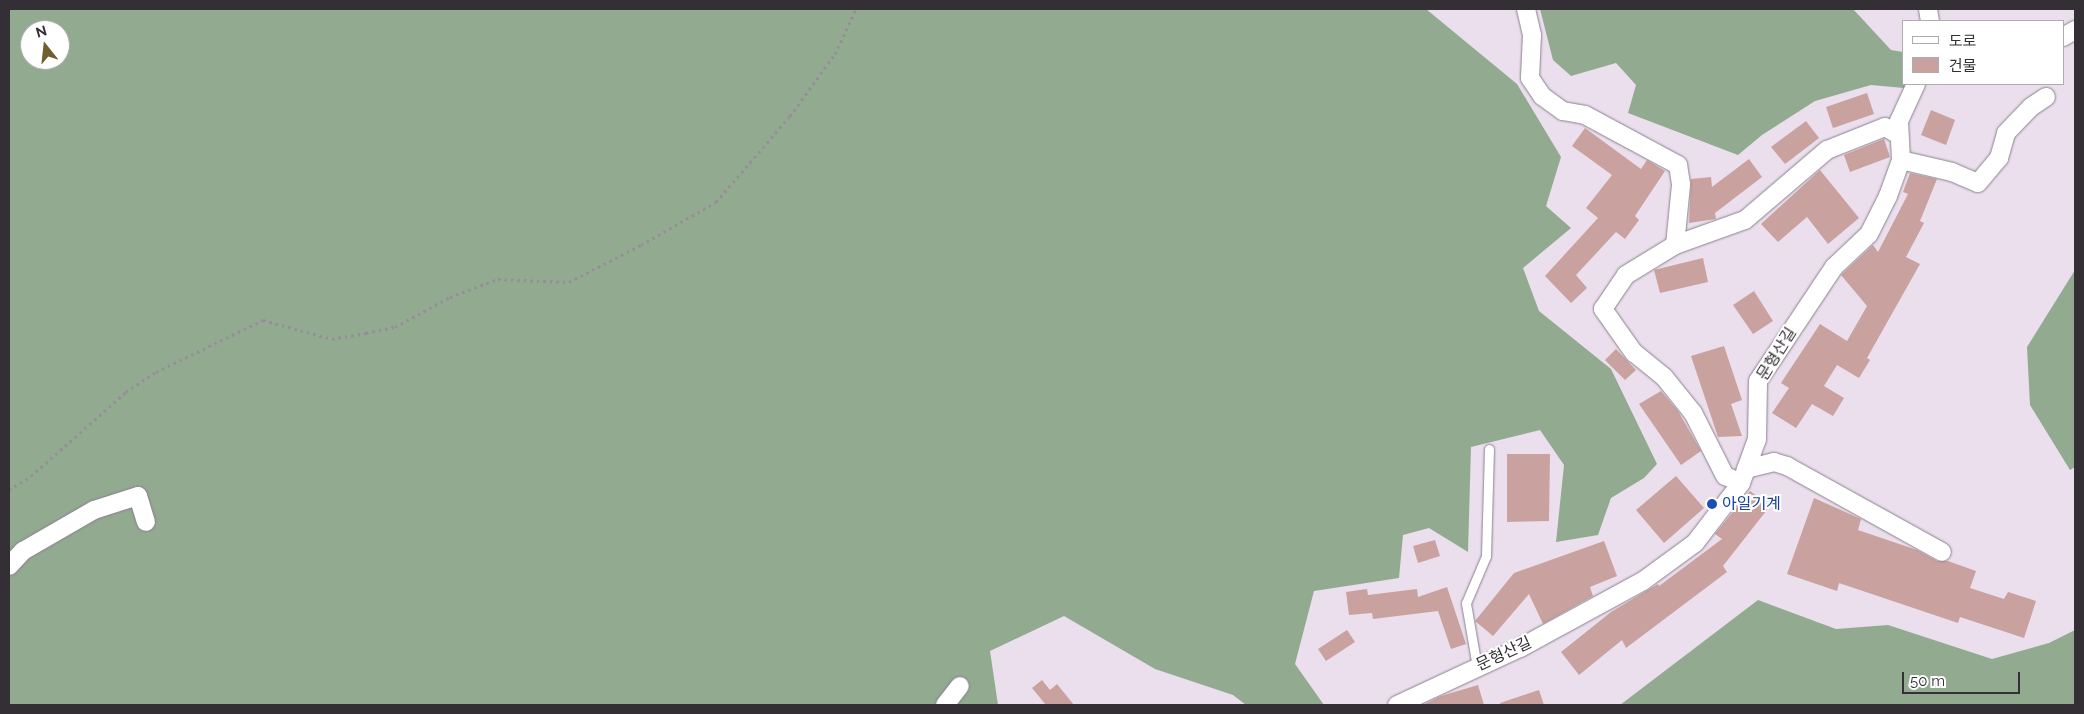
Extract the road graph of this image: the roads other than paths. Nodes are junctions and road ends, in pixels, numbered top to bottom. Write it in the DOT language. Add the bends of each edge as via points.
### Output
graph roads {
  1 [pos="1526,9"];
  2 [pos="2075,30"];
  3 [pos="2064,36"];
  4 [pos="1916,85"];
  5 [pos="2046,97"];
  6 [pos="1899,135"];
  7 [pos="1901,160"];
  8 [pos="1675,245"];
  9 [pos="1489,448"];
  10 [pos="1744,476"];
  11 [pos="146,522"];
  12 [pos="1942,552"];
  13 [pos="9,566"];
  14 [pos="1477,667"];
  15 [pos="960,686"];
  16 [pos="945,705"];
  17 [pos="1397,705"];
  1 -- 8 [label="street" via="1532,35 1530,78 1542,96 1563,111 1585,115 1678,165 1681,185"];
  2 -- 3 [label="street"];
  4 -- 6 [label="street, 문형산길" via="1899,120"];
  5 -- 7 [label="street" via="2031,107 2006,134 1999,158 1978,183 1952,172"];
  6 -- 7 [label="street, 문형산길"];
  6 -- 8 [label="street" via="1885,127 1827,150 1745,220"];
  7 -- 10 [label="street, 문형산길" via="1869,234 1834,267 1758,381 1758,438"];
  8 -- 10 [label="street" via="1626,274 1603,309 1634,353 1664,377 1693,412 1725,476"];
  9 -- 14 [label="lane" via="1486,556 1466,603"];
  10 -- 12 [label="street" via="1774,462 1787,466"];
  10 -- 14 [label="street, 문형산길" via="1694,543 1643,581 1520,648"];
  11 -- 13 [label="street" via="138,496 94,510 23,551"];
  14 -- 17 [label="street, 문형산길"];
  15 -- 16 [label="street"];
}
